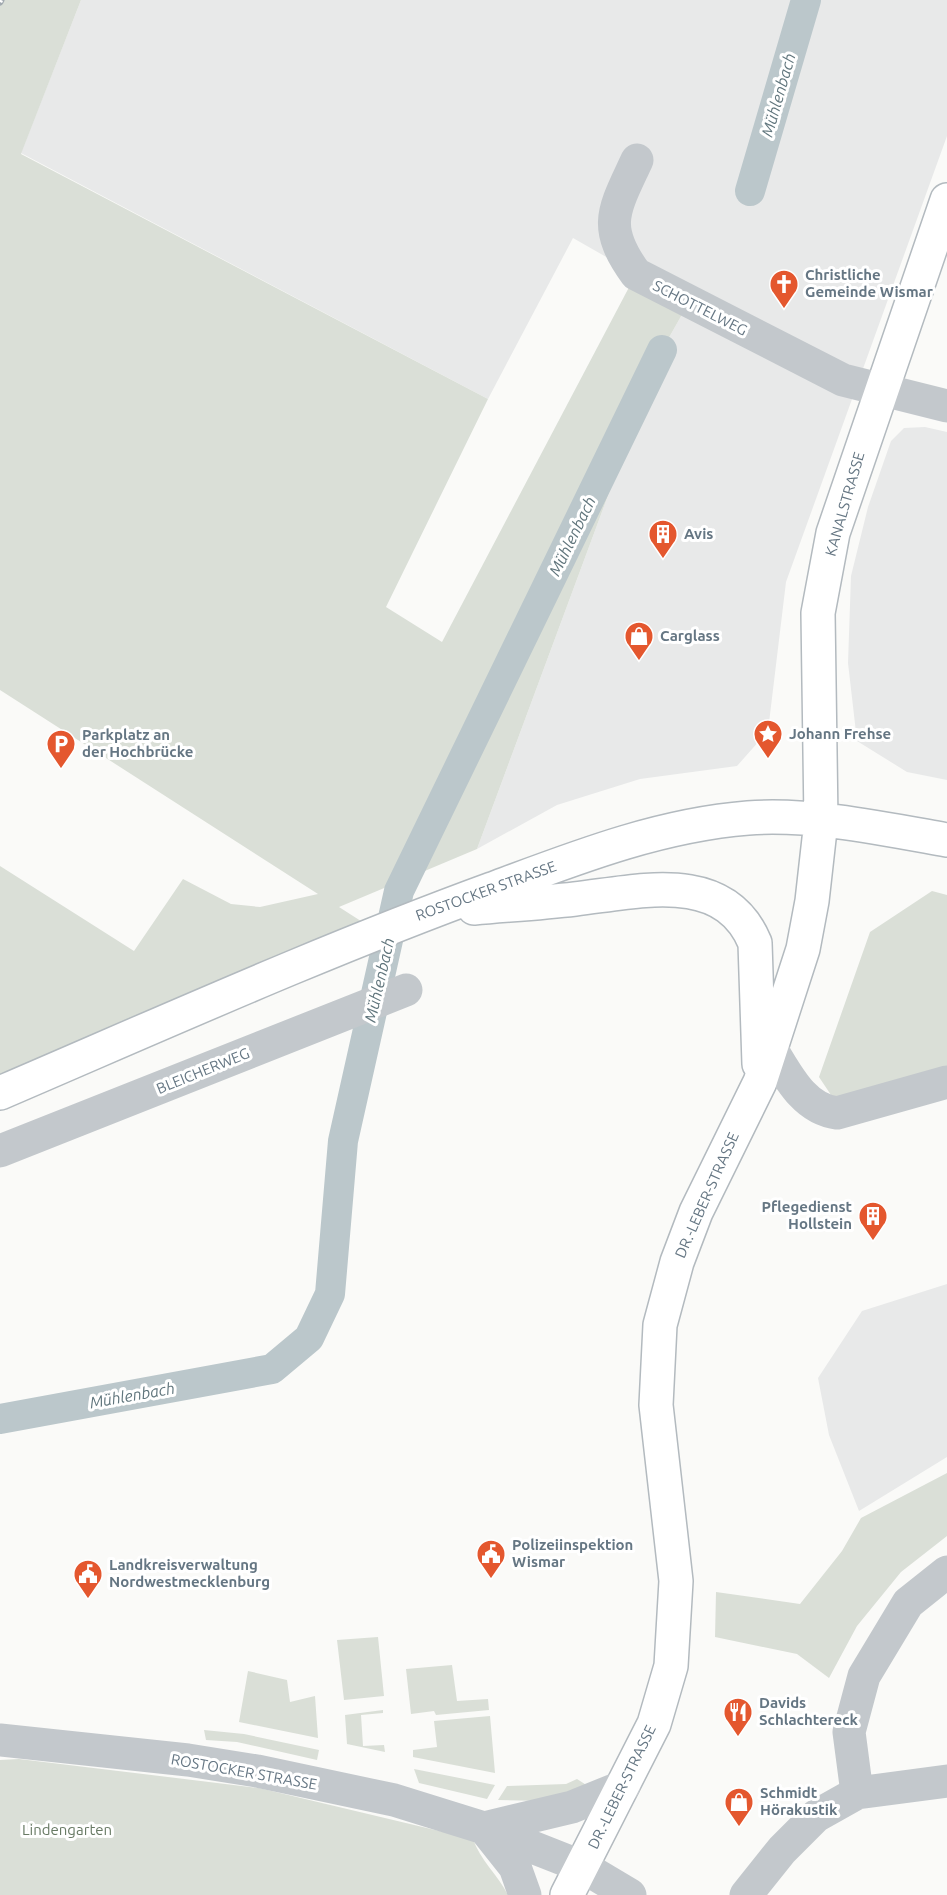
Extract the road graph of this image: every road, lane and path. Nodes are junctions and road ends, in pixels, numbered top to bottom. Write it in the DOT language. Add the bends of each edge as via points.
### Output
graph roads {
  1 [pos="637,160"];
  2 [pos="947,200"];
  3 [pos="880,390"];
  4 [pos="947,406"];
  5 [pos="821,821"];
  6 [pos="947,840"];
  7 [pos="430,911"];
  8 [pos="406,990"];
  9 [pos="772,1050"];
  10 [pos="760,1082"];
  11 [pos="947,1082"];
  12 [pos="0,1093"];
  13 [pos="0,1151"];
  14 [pos="947,1572"];
  15 [pos="0,1740"];
  16 [pos="947,1781"];
  17 [pos="624,1786"];
  18 [pos="857,1793"];
  19 [pos="484,1828"];
  20 [pos="583,1867"];
  21 [pos="525,1895"];
  22 [pos="567,1895"];
  23 [pos="630,1895"];
  24 [pos="746,1895"];
  1 -- 3 [label="street, SCHOTTELWEG" via="618,202 614,232 620,252 636,274 843,380"];
  2 -- 3 [label="street, KANALSTRASSE"];
  3 -- 4 [label="street, SCHOTTELWEG"];
  3 -- 5 [label="street, KANALSTRASSE" via="833,533 818,613"];
  5 -- 6 [label="street"];
  5 -- 7 [label="street, ROSTOCKER STRASSE" via="751,818 698,823 554,866"];
  5 -- 9 [label="street, DR.-LEBER-STRASSE" via="803,949"];
  7 -- 10 [label="street" via="659,888 693,892 717,901 742,920 755,943"];
  7 -- 12 [label="street, ROSTOCKER STRASSE"];
  8 -- 13 [label="street, BLEICHERWEG"];
  9 -- 10 [label="street, DR.-LEBER-STRASSE"];
  9 -- 11 [label="street" via="796,1089 826,1112 837,1113"];
  10 -- 17 [label="street, DR.-LEBER-STRASSE" via="696,1212 660,1324 656,1406 675,1574 675,1628 671,1666 654,1724"];
  14 -- 18 [label="street" via="908,1603 864,1676 849,1732"];
  15 -- 19 [label="street, ROSTOCKER STRASSE" via="188,1760 257,1772 394,1800"];
  16 -- 18 [label="street"];
  17 -- 19 [label="street" via="572,1807"];
  17 -- 20 [label="street, DR.-LEBER-STRASSE"];
  18 -- 24 [label="street" via="816,1816"];
  19 -- 20 [label="street, ROSTOCKER STRASSE"];
  19 -- 21 [label="street" via="515,1867"];
  20 -- 22 [label="street, DR.-LEBER-STRASSE"];
  20 -- 23 [label="street, ROSTOCKER STRASSE"];
}
